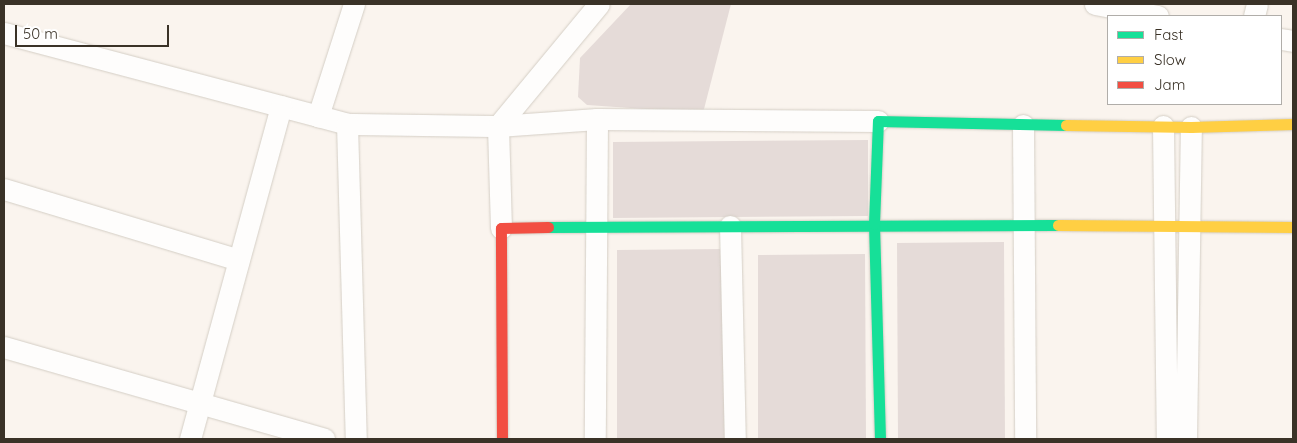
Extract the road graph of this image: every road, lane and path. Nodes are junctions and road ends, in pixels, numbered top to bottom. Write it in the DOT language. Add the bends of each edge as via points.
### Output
graph roads {
  1 [pos="354,4"];
  2 [pos="599,4"];
  3 [pos="1095,4"];
  4 [pos="1137,8"];
  5 [pos="1155,15"];
  6 [pos="4,33"];
  7 [pos="281,106"];
  8 [pos="318,116"];
  9 [pos="597,119"];
  10 [pos="878,121"];
  11 [pos="347,124"];
  12 [pos="1293,124"];
  13 [pos="1023,125"];
  14 [pos="498,126"];
  15 [pos="1163,126"];
  16 [pos="1191,127"];
  17 [pos="4,189"];
  18 [pos="874,224"];
  19 [pos="730,226"];
  20 [pos="1023,226"];
  21 [pos="501,228"];
  22 [pos="595,228"];
  23 [pos="1166,228"];
  24 [pos="1191,228"];
  25 [pos="1293,228"];
  26 [pos="239,260"];
  27 [pos="4,347"];
  28 [pos="199,405"];
  29 [pos="190,439"];
  30 [pos="324,439"];
  31 [pos="356,439"];
  32 [pos="502,439"];
  33 [pos="595,439"];
  34 [pos="735,439"];
  35 [pos="880,439"];
  36 [pos="1025,439"];
  37 [pos="1167,439"];
  38 [pos="1186,439"];
  1 -- 8 [label="street"];
  2 -- 14 [label="street"];
  3 -- 4 [label="street"];
  4 -- 5 [label="street"];
  6 -- 7 [label="street"];
  7 -- 8 [label="street"];
  7 -- 26 [label="street"];
  8 -- 11 [label="street"];
  9 -- 10 [label="street"];
  9 -- 14 [label="street"];
  9 -- 22 [label="street"];
  10 -- 13 [label="street"];
  10 -- 18 [label="street"];
  11 -- 14 [label="street"];
  11 -- 31 [label="street"];
  12 -- 16 [label="street"];
  13 -- 15 [label="street"];
  13 -- 20 [label="street"];
  14 -- 21 [label="street"];
  15 -- 16 [label="street"];
  15 -- 23 [label="street"];
  16 -- 24 [label="street"];
  17 -- 26 [label="street"];
  18 -- 19 [label="street"];
  18 -- 20 [label="street"];
  18 -- 35 [label="street"];
  19 -- 22 [label="street"];
  19 -- 34 [label="street"];
  20 -- 23 [label="street"];
  20 -- 36 [label="street"];
  21 -- 22 [label="street"];
  21 -- 32 [label="street"];
  22 -- 33 [label="street"];
  23 -- 24 [label="street"];
  23 -- 37 [label="street"];
  24 -- 25 [label="street"];
  24 -- 38 [label="street"];
  26 -- 28 [label="street"];
  27 -- 28 [label="street"];
  28 -- 29 [label="street"];
  28 -- 30 [label="street"];
}
